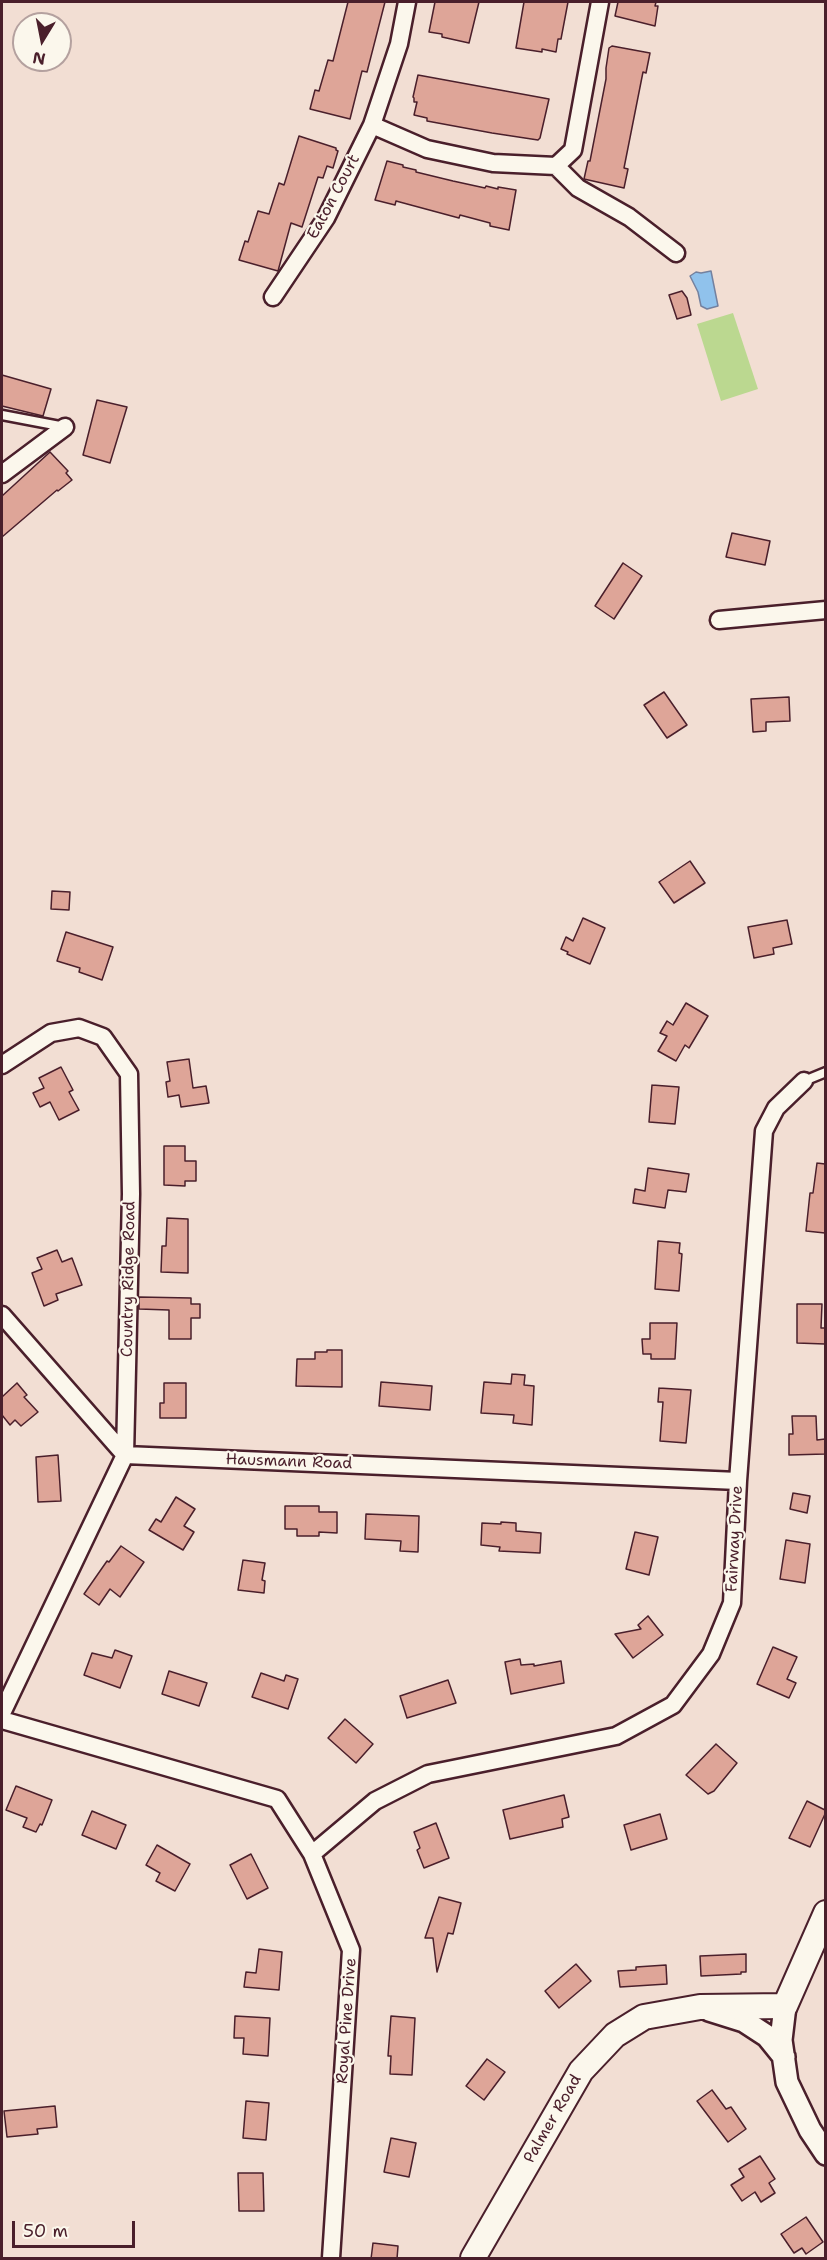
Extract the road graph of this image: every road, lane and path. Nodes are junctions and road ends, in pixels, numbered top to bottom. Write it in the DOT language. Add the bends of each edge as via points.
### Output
graph roads {
  1 [pos="407,2"];
  2 [pos="600,2"];
  3 [pos="372,125"];
  4 [pos="556,166"];
  5 [pos="676,253"];
  6 [pos="273,297"];
  7 [pos="2,415"];
  8 [pos="65,427"];
  9 [pos="2,474"];
  10 [pos="825,610"];
  11 [pos="719,620"];
  12 [pos="2,1065"];
  13 [pos="825,1071"];
  14 [pos="804,1082"];
  15 [pos="2,1315"];
  16 [pos="125,1455"];
  17 [pos="738,1481"];
  18 [pos="2,1713"];
  19 [pos="2,1720"];
  20 [pos="312,1854"];
  21 [pos="825,1913"];
  22 [pos="785,2006"];
  23 [pos="700,2007"];
  24 [pos="784,2057"];
  25 [pos="825,2154"];
  26 [pos="331,2259"];
  27 [pos="472,2259"];
  1 -- 3 [label="street, Eaton Court" via="399,44"];
  2 -- 4 [label="street" via="573,150"];
  3 -- 4 [label="street" via="427,149 493,163"];
  3 -- 6 [label="street, Eaton Court" via="326,218"];
  4 -- 5 [label="street" via="578,188 629,217"];
  7 -- 8 [label="lane"];
  8 -- 9 [label="street"];
  10 -- 11 [label="street"];
  12 -- 16 [label="street, Country Ridge Road" via="51,1034 79,1028 103,1037 129,1074 131,1194"];
  13 -- 14 [label="lane"];
  14 -- 17 [label="street, Fairway Drive" via="776,1108 764,1131"];
  15 -- 16 [label="street"];
  16 -- 17 [label="street, Hausmann Road"];
  16 -- 18 [label="street"];
  17 -- 20 [label="street, Fairway Drive" via="732,1603 711,1654 673,1704 616,1736 428,1774 375,1801"];
  19 -- 20 [label="street, Royal Pine Drive" via="278,1799"];
  20 -- 26 [label="street, Royal Pine Drive" via="351,1950"];
  21 -- 22 [label="main road"];
  22 -- 23 [label="main road, Palmer Road"];
  22 -- 24 [label="street" via="781,2040"];
  23 -- 24 [label="street, Palmer Road" via="744,2021 767,2036"];
  23 -- 27 [label="main road, Palmer Road" via="644,2017 615,2035 581,2071"];
  24 -- 25 [label="street" via="787,2082"];
}
